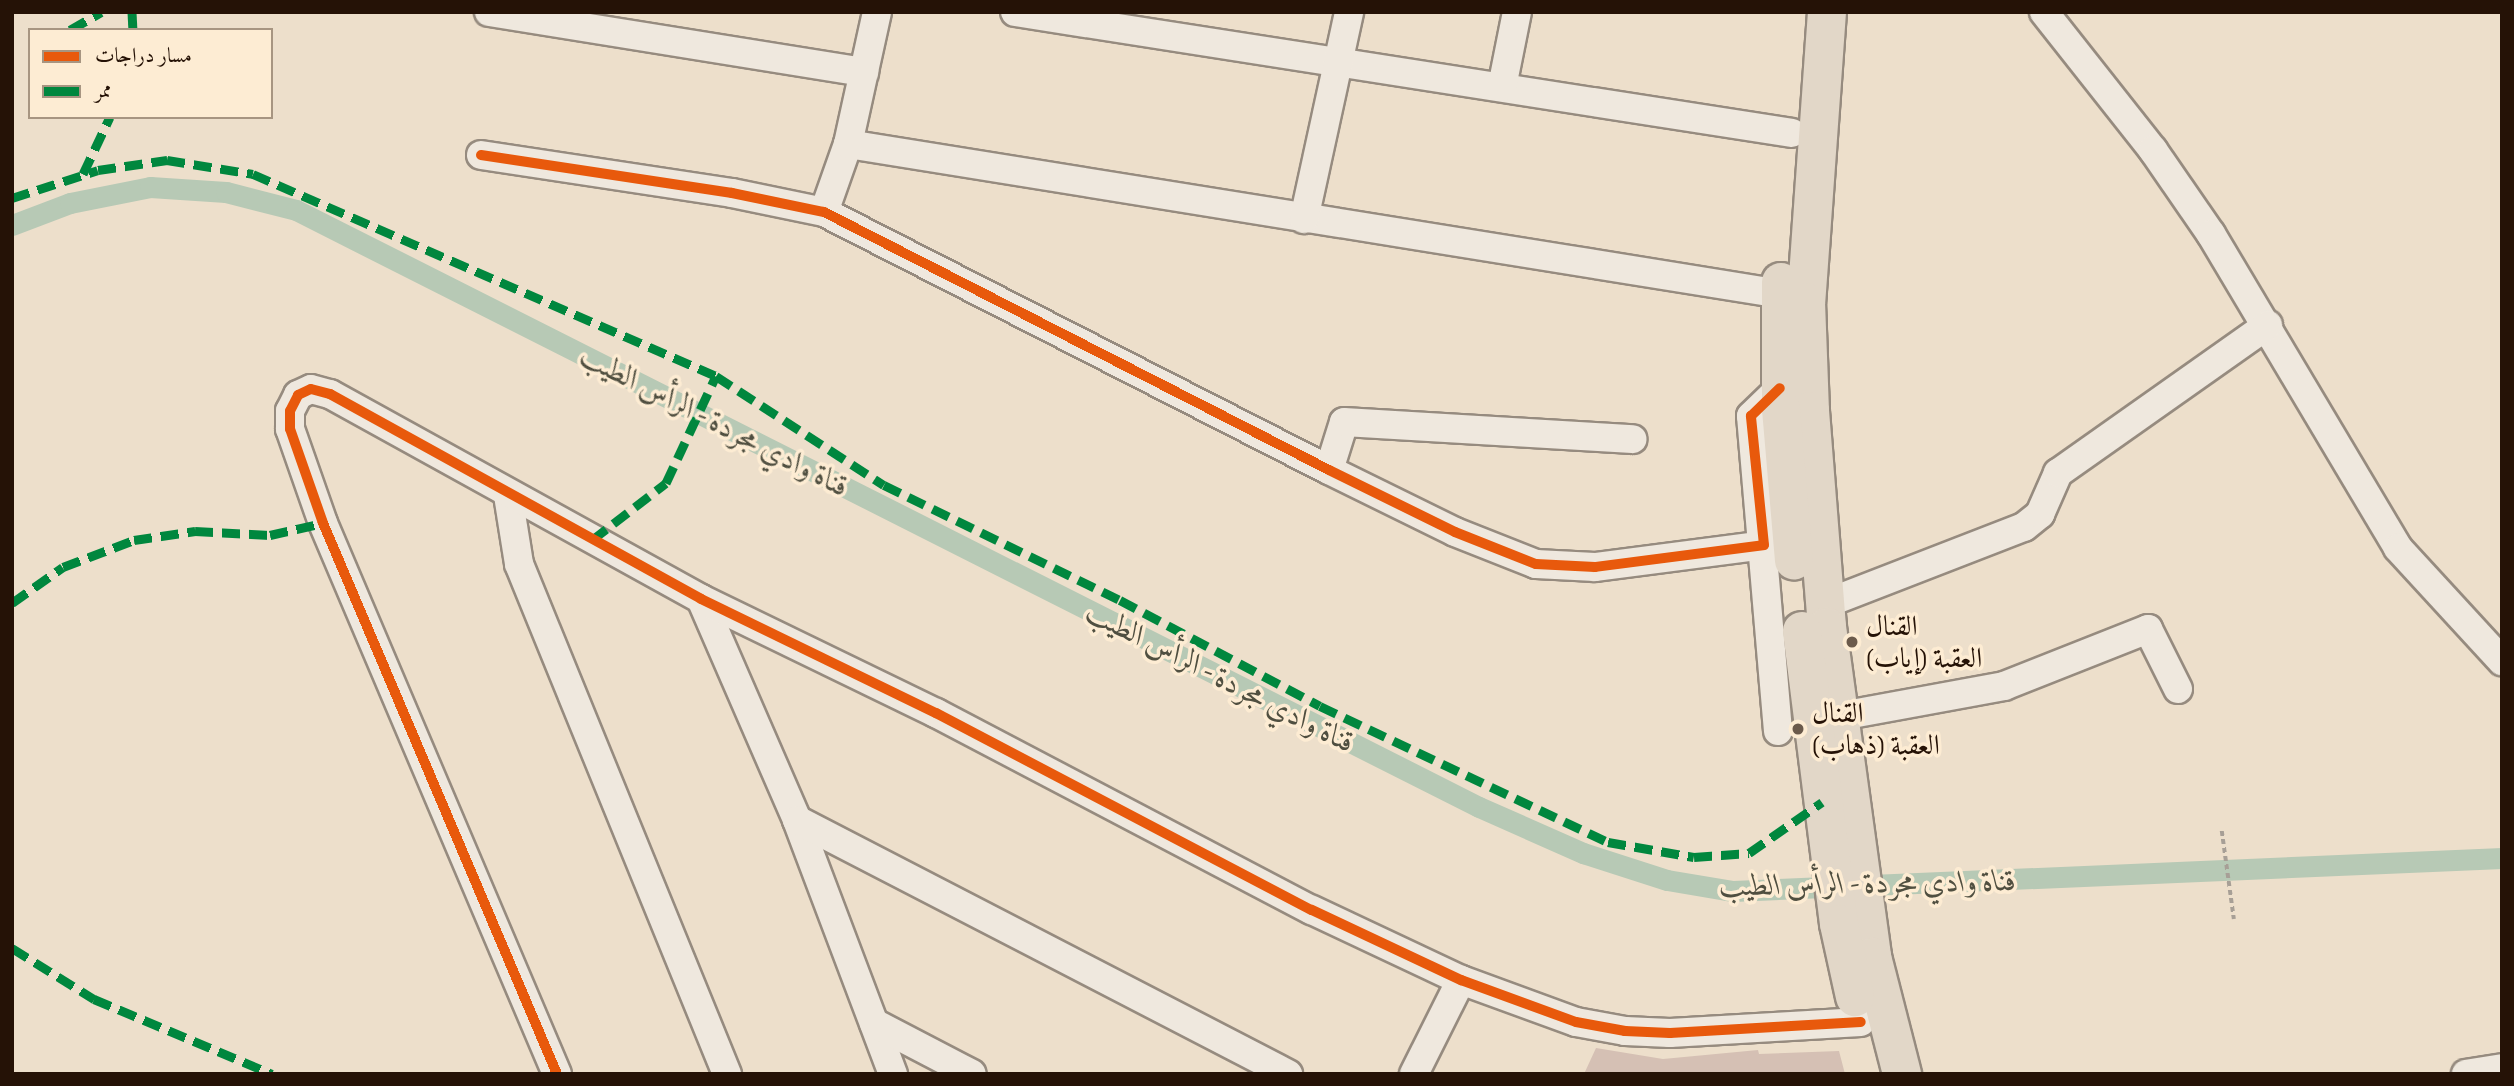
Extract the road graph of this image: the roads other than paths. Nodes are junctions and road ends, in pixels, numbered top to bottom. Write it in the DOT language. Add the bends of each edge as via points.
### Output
graph roads {
  1 [pos="489,12"];
  2 [pos="877,12"];
  3 [pos="1016,12"];
  4 [pos="1349,12"];
  5 [pos="1517,12"];
  6 [pos="1804,12"];
  7 [pos="1827,12"];
  8 [pos="2044,12"];
  9 [pos="1340,64"];
  10 [pos="864,72"];
  11 [pos="1502,87"];
  12 [pos="1792,133"];
  13 [pos="848,144"];
  14 [pos="481,155"];
  15 [pos="824,212"];
  16 [pos="1304,219"];
  17 [pos="1780,294"];
  18 [pos="2268,325"];
  19 [pos="1780,388"];
  20 [pos="1632,439"];
  21 [pos="1329,470"];
  22 [pos="508,495"];
  23 [pos="1764,545"];
  24 [pos="701,599"];
  25 [pos="1825,604"];
  26 [pos="2502,661"];
  27 [pos="2178,689"];
  28 [pos="1841,716"];
  29 [pos="1778,731"];
  30 [pos="797,820"];
  31 [pos="1840,825"];
  32 [pos="1853,922"];
  33 [pos="1461,980"];
  34 [pos="1861,1022"];
  35 [pos="874,1023"];
  36 [pos="2502,1068"];
  37 [pos="557,1074"];
  38 [pos="727,1074"];
  39 [pos="893,1074"];
  40 [pos="972,1074"];
  41 [pos="1289,1074"];
  42 [pos="1414,1074"];
  43 [pos="1873,1074"];
  44 [pos="1902,1074"];
  45 [pos="2466,1074"];
  1 -- 10 [label="street"];
  2 -- 10 [label="street"];
  3 -- 9 [label="street"];
  4 -- 9 [label="street"];
  5 -- 11 [label="street"];
  6 -- 12 [label="highway"];
  7 -- 25 [label="highway" via="1806,302"];
  8 -- 18 [label="street" via="2153,150"];
  9 -- 11 [label="street"];
  9 -- 16 [label="street"];
  10 -- 13 [label="street"];
  11 -- 12 [label="street"];
  12 -- 17 [label="highway"];
  13 -- 15 [label="street"];
  13 -- 16 [label="street"];
  14 -- 15 [label="street" via="732,192"];
  15 -- 21 [label="street"];
  16 -- 17 [label="street"];
  17 -- 19 [label="highway"];
  18 -- 25 [label="street" via="2058,473 2040,514 2024,527"];
  18 -- 26 [label="street" via="2398,548"];
  19 -- 23 [label="street" via="1751,416"];
  19 -- 31 [label="highway" via="1797,591"];
  20 -- 21 [label="street" via="1344,422"];
  21 -- 23 [label="street" via="1455,532 1536,564 1595,567"];
  22 -- 24 [label="street"];
  22 -- 37 [label="street" via="330,394 312,389 298,395 290,411 290,429 323,523"];
  22 -- 38 [label="street" via="519,564"];
  23 -- 29 [label="street"];
  24 -- 30 [label="street"];
  24 -- 33 [label="street" via="864,677 1311,910"];
  25 -- 28 [label="highway"];
  27 -- 28 [label="street" via="2148,629 2004,686"];
  28 -- 31 [label="highway"];
  30 -- 35 [label="street"];
  30 -- 41 [label="street"];
  31 -- 32 [label="highway"];
  32 -- 34 [label="highway"];
  32 -- 44 [label="highway"];
  33 -- 34 [label="street" via="1576,1022 1625,1031 1670,1033"];
  33 -- 42 [label="street"];
  34 -- 43 [label="highway"];
  35 -- 39 [label="street"];
  35 -- 40 [label="street"];
  36 -- 45 [label="street"];
}
